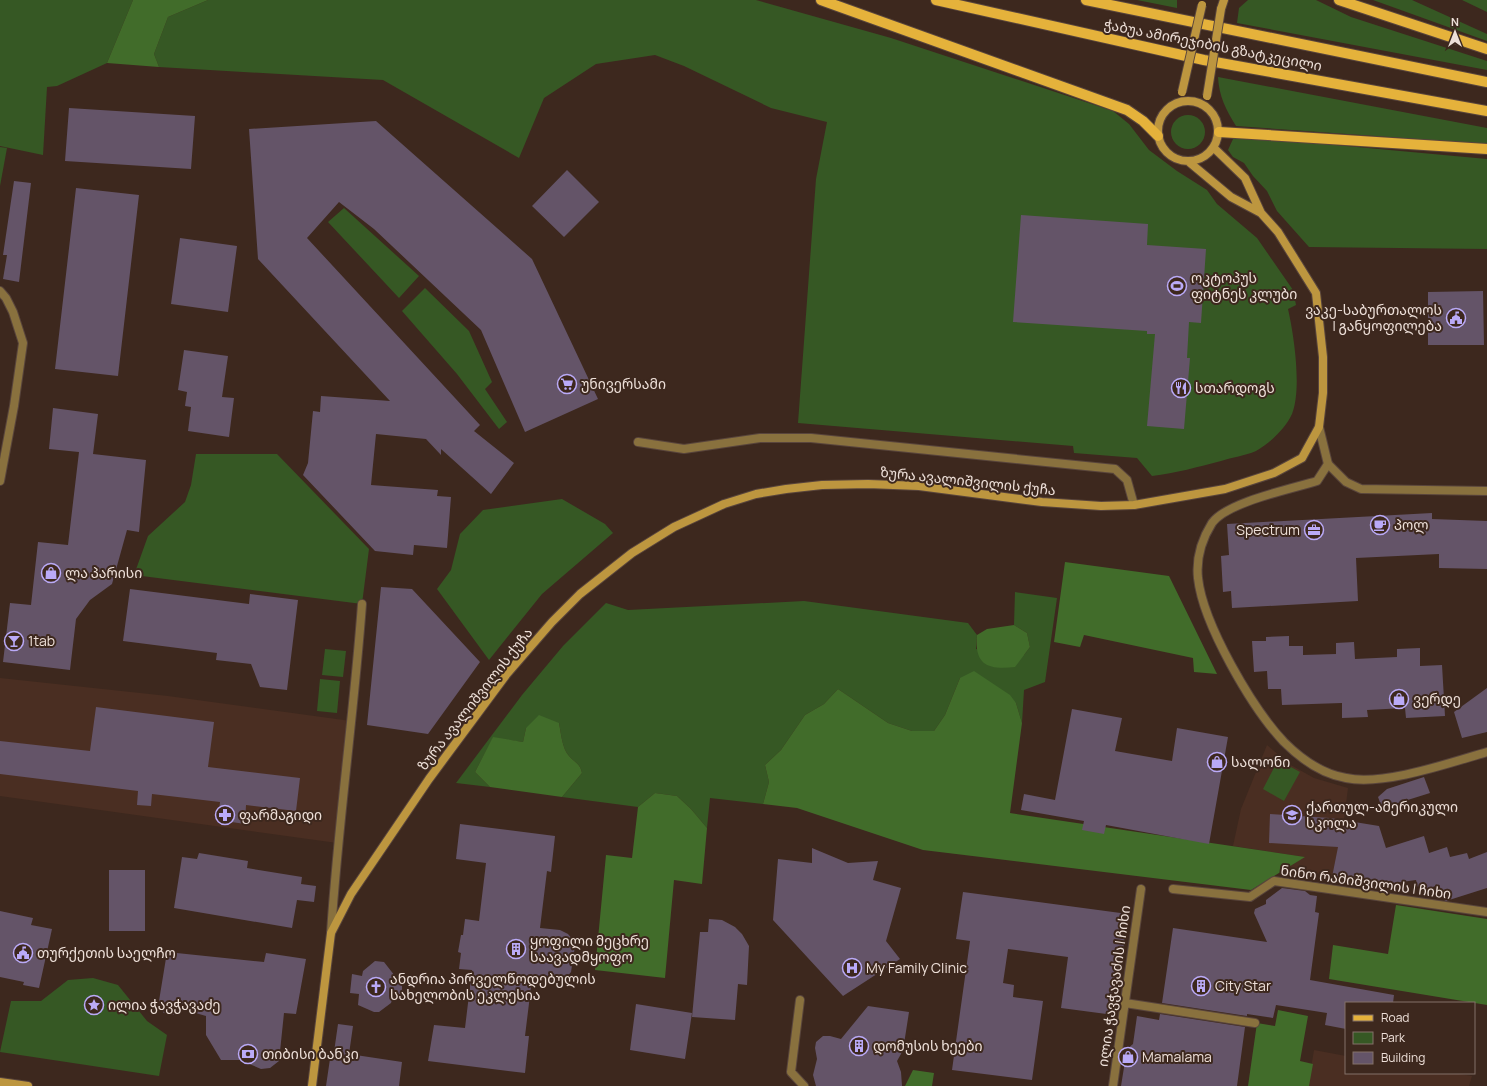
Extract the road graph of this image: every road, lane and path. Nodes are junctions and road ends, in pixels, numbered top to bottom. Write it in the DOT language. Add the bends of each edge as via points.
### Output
graph roads {
  1 [pos="821,0"];
  2 [pos="936,0"];
  3 [pos="1086,0"];
  4 [pos="1224,0"];
  5 [pos="1339,0"];
  6 [pos="1202,3"];
  7 [pos="1487,49"];
  8 [pos="1487,82"];
  9 [pos="1206,107"];
  10 [pos="1169,108"];
  11 [pos="1487,112"];
  12 [pos="1219,132"];
  13 [pos="1158,136"];
  14 [pos="1214,148"];
  15 [pos="1487,149"];
  16 [pos="1189,162"];
  17 [pos="1261,213"];
  18 [pos="0,291"];
  19 [pos="1319,427"];
  20 [pos="638,442"];
  21 [pos="1328,464"];
  22 [pos="0,481"];
  23 [pos="1487,491"];
  24 [pos="1134,505"];
  25 [pos="362,604"];
  26 [pos="1487,752"];
  27 [pos="1173,888"];
  28 [pos="1141,889"];
  29 [pos="1487,912"];
  30 [pos="331,933"];
  31 [pos="800,1000"];
  32 [pos="1125,1003"];
  33 [pos="1255,1023"];
  34 [pos="0,1082"];
  35 [pos="28,1086"];
  36 [pos="312,1086"];
  37 [pos="804,1086"];
  38 [pos="1113,1086"];
  1 -- 13 [label="main road" via="1127,110"];
  2 -- 11 [label="main road, ჭაბუა ამირეჯიბის გზატკეცილი" via="1204,60"];
  3 -- 8 [label="main road, ჭაბუა ამირეჯიბის გზატკეცილი"];
  4 -- 9 [label="main road, bridge"];
  5 -- 7 [label="main road"];
  6 -- 10 [label="main road, bridge" via="1182,92"];
  9 -- 10 [label="main road" via="1187,101"];
  9 -- 12 [label="main road" via="1215,118"];
  10 -- 13 [label="main road" via="1160,121"];
  12 -- 14 [label="main road"];
  12 -- 15 [label="main road"];
  13 -- 16 [label="main road" via="1161,145 1172,157"];
  14 -- 16 [label="main road" via="1207,155"];
  14 -- 17 [label="main road" via="1245,178"];
  16 -- 17 [label="main road" via="1230,197"];
  17 -- 19 [label="main road" via="1278,232 1316,293 1323,357 1323,393"];
  18 -- 22 [label="street" via="13,312 23,343"];
  19 -- 21 [label="street"];
  19 -- 24 [label="main road, ზურა ავალიშვილის ქუჩა" via="1302,458 1274,473 1225,489"];
  20 -- 24 [label="street" via="684,449 760,438 811,438 1114,469 1127,480"];
  21 -- 23 [label="street" via="1346,482 1361,489"];
  21 -- 26 [label="street" via="1318,482 1237,506 1222,514 1213,523 1201,546 1198,577 1202,599 1233,667 1269,724 1303,758 1321,770 1345,778 1379,780"];
  24 -- 30 [label="main road, ზურა ავალიშვილის ქუჩა" via="1101,506 1042,502 919,486 822,485 756,494 724,504 674,527 632,553 580,594 506,675 429,779 362,876"];
  25 -- 30 [label="street" via="336,853"];
  27 -- 29 [label="street, ნინო რამიშვილის I ჩიხი" via="1250,897 1274,881"];
  28 -- 32 [label="street, ილია ჭავჭავაძის I ჩიხი"];
  30 -- 36 [label="main road, ზურა ავალიშვილის ქუჩა"];
  31 -- 37 [label="street" via="790,1072"];
  32 -- 33 [label="street"];
  32 -- 38 [label="street, ილია ჭავჭავაძის I ჩიხი"];
  34 -- 35 [label="main road"];
}
